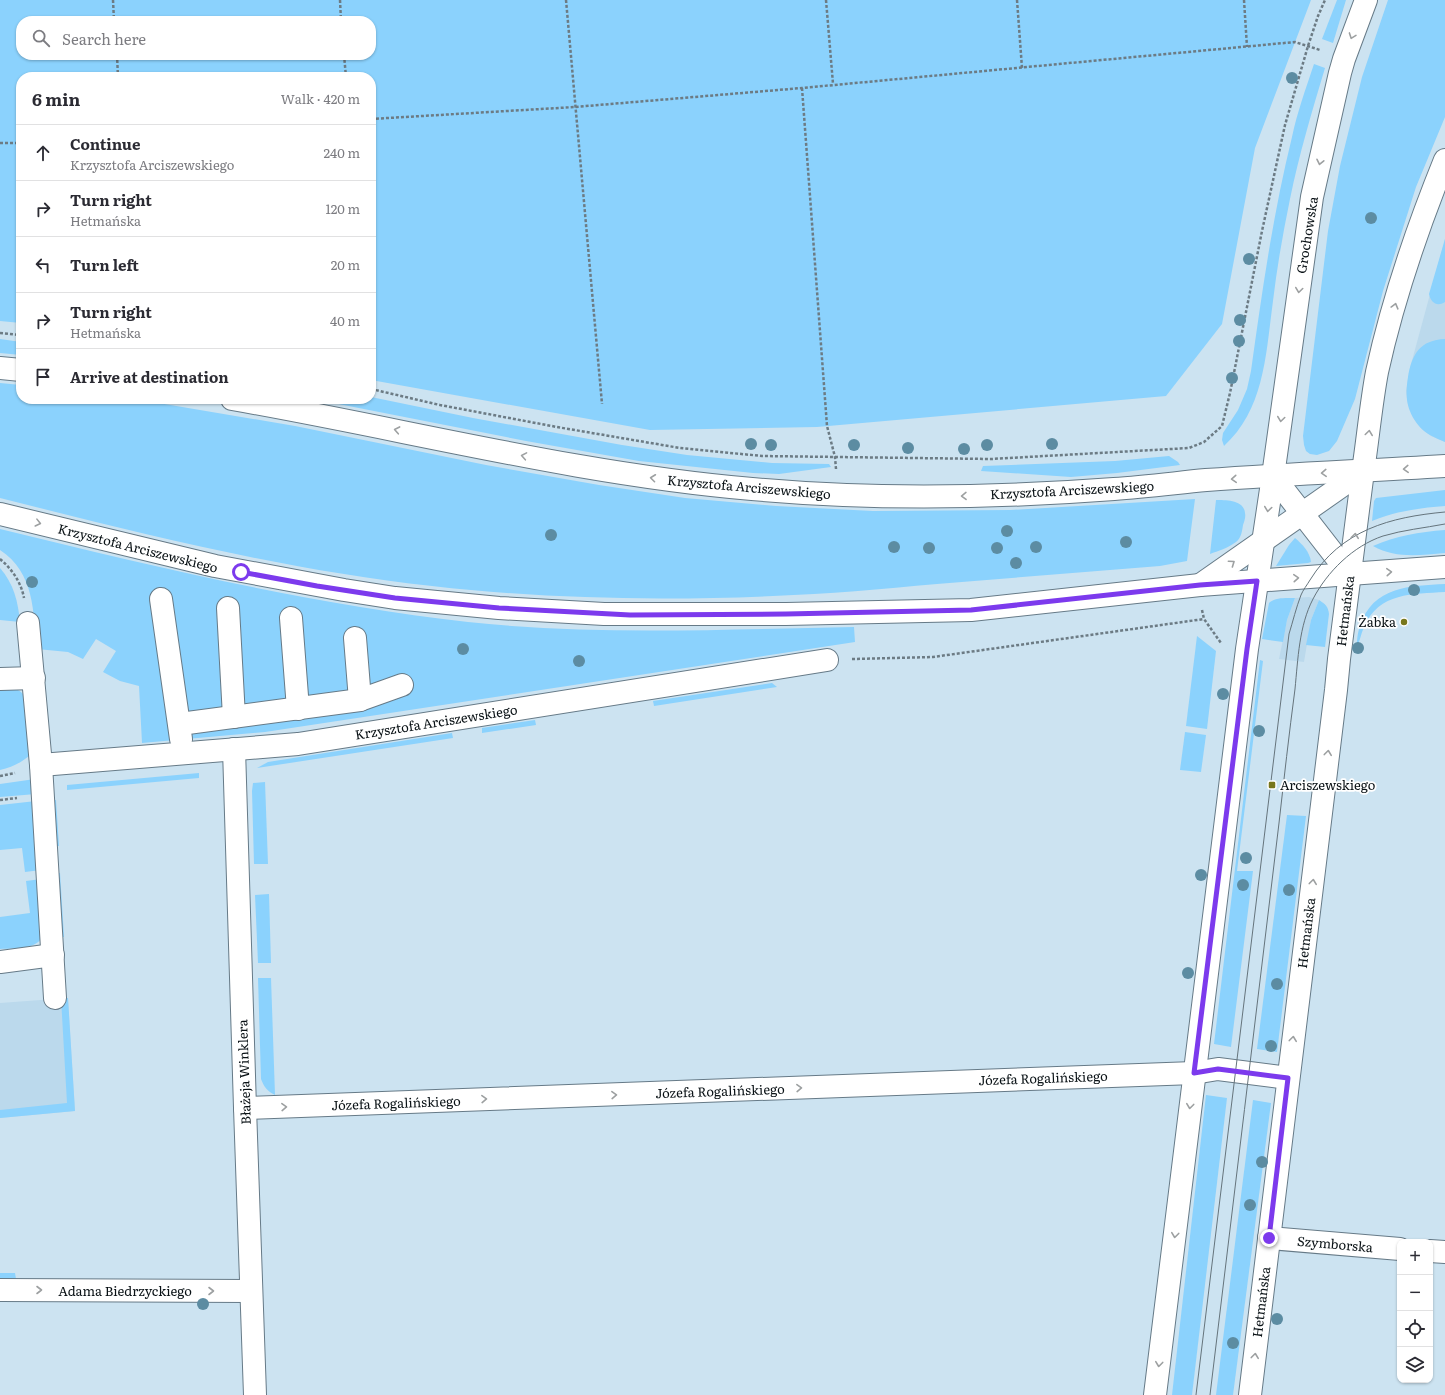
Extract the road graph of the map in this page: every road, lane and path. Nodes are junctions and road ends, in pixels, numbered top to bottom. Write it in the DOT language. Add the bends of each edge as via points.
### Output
graph roads {
  1 [pos="113,0"];
  2 [pos="340,0"];
  3 [pos="566,0"];
  4 [pos="826,0"];
  5 [pos="1017,0"];
  6 [pos="1244,0"];
  7 [pos="1325,0"];
  8 [pos="1366,0"];
  9 [pos="114,16"];
  10 [pos="342,16"];
  11 [pos="1295,42"];
  12 [pos="1247,47"];
  13 [pos="117,60"];
  14 [pos="344,60"];
  15 [pos="1022,68"];
  16 [pos="118,72"];
  17 [pos="346,72"];
  18 [pos="833,84"];
  19 [pos="802,88"];
  20 [pos="575,107"];
  21 [pos="376,119"];
  22 [pos="0,143"];
  23 [pos="16,143"];
  24 [pos="1445,160"];
  25 [pos="0,333"];
  26 [pos="16,335"];
  27 [pos="0,368"];
  28 [pos="16,370"];
  29 [pos="376,390"];
  30 [pos="260,404"];
  31 [pos="602,404"];
  32 [pos="835,457"];
  33 [pos="1445,466"];
  34 [pos="1363,471"];
  35 [pos="1273,476"];
  36 [pos="836,495"];
  37 [pos="0,514"];
  38 [pos="1302,514"];
  39 [pos="1263,541"];
  40 [pos="0,559"];
  41 [pos="1445,567"];
  42 [pos="1350,575"];
  43 [pos="1257,581"];
  44 [pos="1200,585"];
  45 [pos="161,599"];
  46 [pos="228,608"];
  47 [pos="291,618"];
  48 [pos="1204,619"];
  49 [pos="28,623"];
  50 [pos="355,638"];
  51 [pos="827,660"];
  52 [pos="34,678"];
  53 [pos="0,679"];
  54 [pos="402,685"];
  55 [pos="360,700"];
  56 [pos="298,709"];
  57 [pos="234,717"];
  58 [pos="180,724"];
  59 [pos="234,749"];
  60 [pos="182,754"];
  61 [pos="42,765"];
  62 [pos="53,955"];
  63 [pos="0,962"];
  64 [pos="55,998"];
  65 [pos="1194,1073"];
  66 [pos="1288,1078"];
  67 [pos="245,1108"];
  68 [pos="1269,1238"];
  69 [pos="1397,1249"];
  70 [pos="1433,1251"];
  71 [pos="1445,1252"];
  72 [pos="0,1290"];
  73 [pos="251,1291"];
  74 [pos="255,1395"];
  75 [pos="1155,1395"];
  76 [pos="1250,1395"];
  1 -- 9 [label="path"];
  2 -- 10 [label="path"];
  3 -- 20 [label="path"];
  4 -- 18 [label="path"];
  5 -- 15 [label="path"];
  6 -- 12 [label="path"];
  7 -- 32 [label="path" via="1285,125 1222,426 1204,442 1189,448 991,459"];
  8 -- 35 [label="main road, Grochowska, one-way" via="1344,59 1312,197"];
  11 -- 12 [label="path"];
  12 -- 15 [label="path"];
  13 -- 16 [label="path"];
  14 -- 17 [label="path"];
  15 -- 18 [label="path"];
  18 -- 19 [label="path"];
  19 -- 20 [label="path"];
  19 -- 32 [label="path" via="827,426"];
  20 -- 21 [label="path"];
  20 -- 31 [label="path"];
  22 -- 23 [label="path"];
  34 -- 24 [label="main road, one-way" via="1377,373 1385,341 1405,270"];
  25 -- 26 [label="path"];
  27 -- 28 [label="main road"];
  29 -- 32 [label="path" via="440,405 680,448 762,456"];
  36 -- 30 [label="main road, Krzysztofa Arciszewskiego, one-way" via="751,489 604,471"];
  32 -- 36 [label="path"];
  33 -- 34 [label="main road, Krzysztofa Arciszewskiego, one-way"];
  34 -- 35 [label="main road, Krzysztofa Arciszewskiego, one-way"];
  34 -- 38 [label="main road"];
  42 -- 34 [label="main road, Hetmańska, one-way"];
  35 -- 36 [label="main road, Krzysztofa Arciszewskiego, one-way" via="1070,492 946,496"];
  35 -- 38 [label="main road"];
  35 -- 39 [label="main road, one-way"];
  37 -- 44 [label="main road, Krzysztofa Arciszewskiego, one-way" via="273,578 395,598 526,610 638,615 971,610"];
  38 -- 39 [label="main road"];
  38 -- 42 [label="main road"];
  39 -- 43 [label="main road"];
  44 -- 39 [label="main road, one-way"];
  40 -- 49 [label="path" via="9,567 22,588"];
  42 -- 41 [label="main road, Krzysztofa Arciszewskiego, one-way"];
  43 -- 42 [label="main road, Krzysztofa Arciszewskiego, one-way"];
  66 -- 42 [label="main road, Hetmańska, one-way"];
  43 -- 44 [label="main road, Krzysztofa Arciszewskiego"];
  43 -- 65 [label="main road"];
  45 -- 58 [label="main road"];
  46 -- 57 [label="main road"];
  47 -- 56 [label="main road"];
  48 -- 51 [label="path" via="933,658"];
  49 -- 52 [label="main road"];
  50 -- 55 [label="main road"];
  51 -- 59 [label="main road, Krzysztofa Arciszewskiego" via="298,744"];
  52 -- 53 [label="main road"];
  52 -- 61 [label="main road"];
  54 -- 55 [label="main road"];
  55 -- 56 [label="main road"];
  56 -- 57 [label="main road"];
  57 -- 58 [label="main road"];
  58 -- 60 [label="main road"];
  59 -- 60 [label="main road, Krzysztofa Arciszewskiego"];
  59 -- 67 [label="main road, Błażeja Winklera"];
  60 -- 61 [label="main road, Krzysztofa Arciszewskiego"];
  61 -- 62 [label="main road"];
  62 -- 63 [label="main road"];
  62 -- 64 [label="main road"];
  65 -- 66 [label="main road, Józefa Rogalińskiego" via="1218,1069"];
  67 -- 65 [label="main road, Józefa Rogalińskiego, one-way"];
  65 -- 75 [label="main road, one-way"];
  66 -- 68 [label="main road, Hetmańska"];
  67 -- 73 [label="main road, Błażeja Winklera"];
  68 -- 69 [label="main road, Szymborska"];
  76 -- 68 [label="main road, Hetmańska, one-way"];
  70 -- 71 [label="main road"];
  72 -- 73 [label="main road, Adama Biedrzyckiego, one-way"];
  73 -- 74 [label="main road, Błażeja Winklera"];
}
